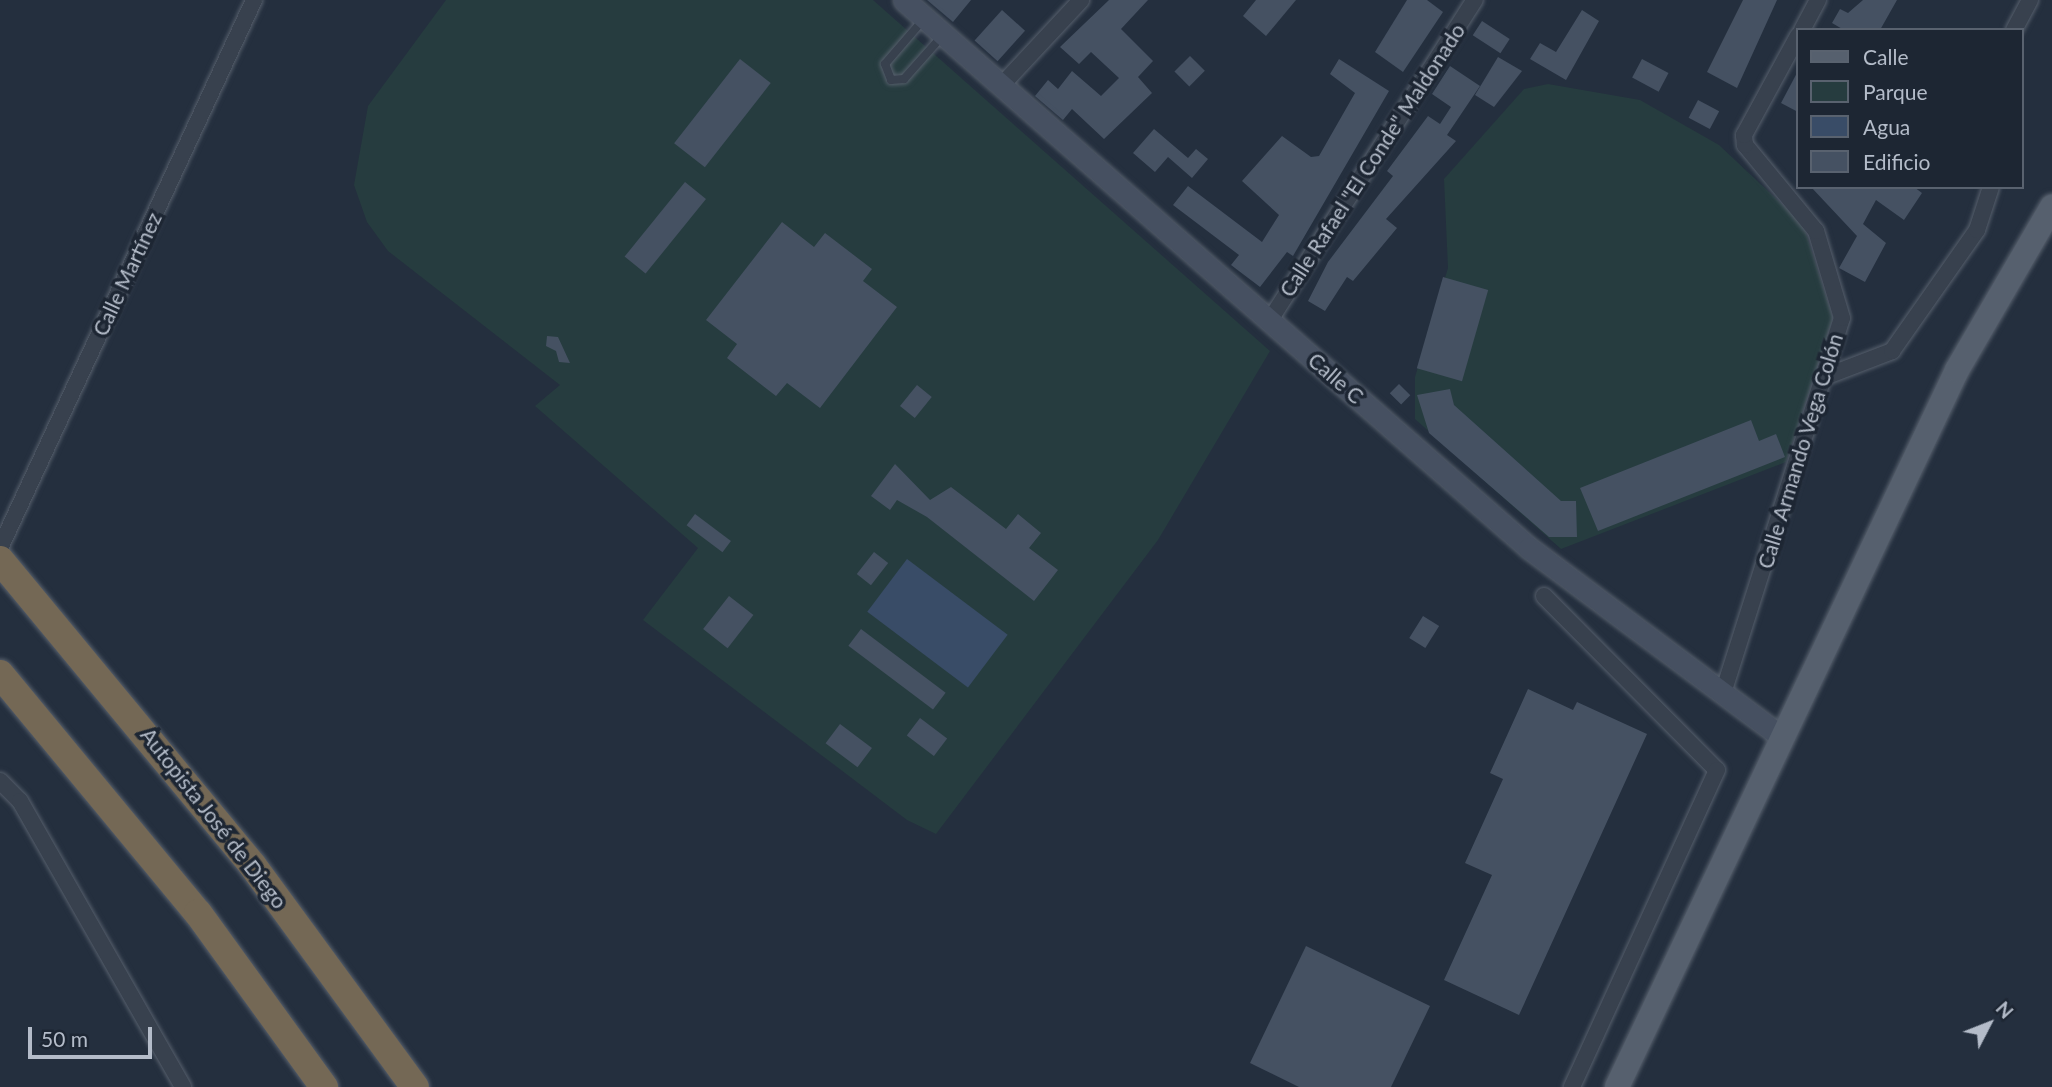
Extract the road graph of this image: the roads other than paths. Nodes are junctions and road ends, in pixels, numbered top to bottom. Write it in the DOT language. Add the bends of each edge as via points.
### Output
graph roads {
  1 [pos="254,0"];
  2 [pos="904,0"];
  3 [pos="1081,0"];
  4 [pos="1475,0"];
  5 [pos="1818,0"];
  6 [pos="2030,0"];
  7 [pos="925,19"];
  8 [pos="1803,28"];
  9 [pos="2015,28"];
  10 [pos="943,35"];
  11 [pos="1797,38"];
  12 [pos="1000,87"];
  13 [pos="1990,189"];
  14 [pos="2052,207"];
  15 [pos="1270,320"];
  16 [pos="1827,376"];
  17 [pos="0,548"];
  18 [pos="0,560"];
  19 [pos="1544,596"];
  20 [pos="0,674"];
  21 [pos="1723,693"];
  22 [pos="1783,738"];
  23 [pos="0,781"];
  24 [pos="183,1087"];
  25 [pos="324,1087"];
  26 [pos="415,1087"];
  27 [pos="1572,1087"];
  28 [pos="1617,1087"];
  1 -- 17 [label="street, Calle Martínez"];
  2 -- 7 [label="street, Calle C"];
  3 -- 12 [label="street"];
  4 -- 15 [label="street, Calle Rafael \"El Conde\" Maldonado"];
  5 -- 8 [label="street"];
  6 -- 9 [label="street"];
  7 -- 10 [label="street, Calle C"];
  7 -- 10 [label="lane" via="885,64 891,80 904,79"];
  10 -- 12 [label="street, Calle C"];
  11 -- 16 [label="street, Calle Armando Vega Colón" via="1744,135 1745,145 1825,249 1842,318"];
  12 -- 15 [label="street, Calle C"];
  13 -- 16 [label="street" via="1977,230 1892,351"];
  14 -- 22 [label="main road" via="1957,370"];
  15 -- 21 [label="street, Calle C" via="1529,548"];
  16 -- 21 [label="street, Calle Armando Vega Colón"];
  18 -- 26 [label="highway, Autopista José de Diego" via="121,698"];
  19 -- 27 [label="street" via="1717,770"];
  20 -- 25 [label="highway" via="198,914"];
  21 -- 22 [label="street, Calle C"];
  22 -- 28 [label="main road"];
  23 -- 24 [label="street" via="20,801"];
}
